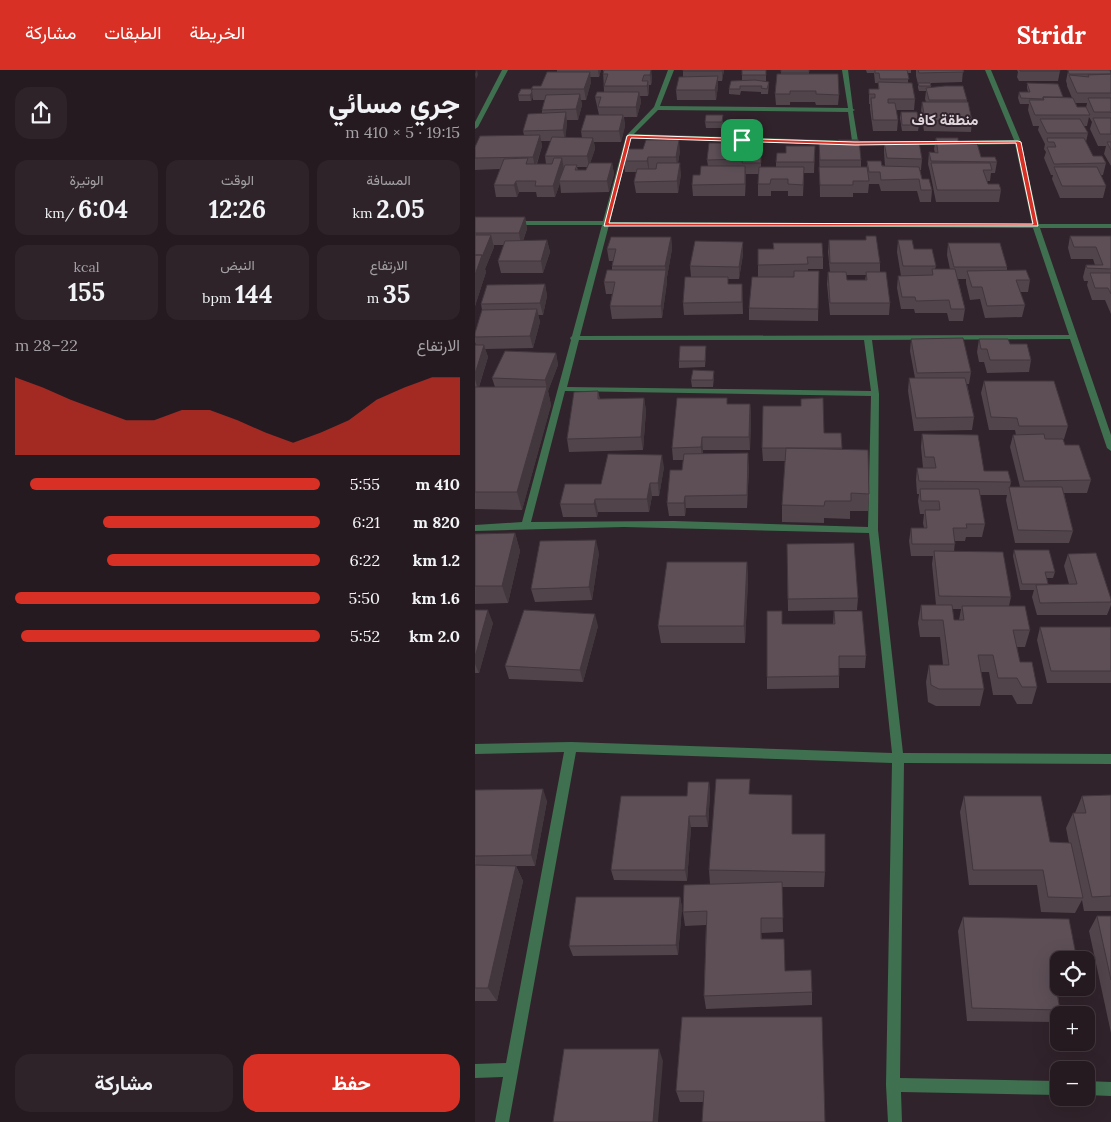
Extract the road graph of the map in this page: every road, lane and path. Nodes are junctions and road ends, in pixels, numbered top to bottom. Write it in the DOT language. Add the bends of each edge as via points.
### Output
graph roads {
  1 [pos="505,70"];
  2 [pos="671,70"];
  3 [pos="845,70"];
  4 [pos="988,70"];
  5 [pos="657,108"];
  6 [pos="852,110"];
  7 [pos="476,124"];
  8 [pos="629,136"];
  9 [pos="1018,142"];
  10 [pos="855,143"];
  11 [pos="503,223"];
  12 [pos="606,224"];
  13 [pos="1035,226"];
  14 [pos="1111,226"];
  15 [pos="1074,337"];
  16 [pos="574,338"];
  17 [pos="868,338"];
  18 [pos="563,389"];
  19 [pos="875,394"];
  20 [pos="1111,448"];
  21 [pos="526,525"];
  22 [pos="475,528"];
  23 [pos="873,530"];
  24 [pos="571,748"];
  25 [pos="475,749"];
  26 [pos="898,758"];
  27 [pos="1111,759"];
  28 [pos="511,1070"];
  29 [pos="475,1071"];
  30 [pos="893,1085"];
  31 [pos="1050,1088"];
  32 [pos="1095,1088"];
  33 [pos="1111,1089"];
  34 [pos="502,1122"];
  35 [pos="895,1122"];
  1 -- 7 [label="street"];
  2 -- 5 [label="street"];
  3 -- 6 [label="street"];
  4 -- 9 [label="street"];
  5 -- 6 [label="street"];
  5 -- 8 [label="street"];
  6 -- 10 [label="street"];
  8 -- 10 [label="street"];
  8 -- 12 [label="street"];
  9 -- 10 [label="street"];
  9 -- 13 [label="street"];
  11 -- 12 [label="street"];
  12 -- 13 [label="street"];
  12 -- 16 [label="street"];
  13 -- 14 [label="street"];
  13 -- 15 [label="street"];
  15 -- 17 [label="street"];
  15 -- 20 [label="street"];
  16 -- 17 [label="street"];
  16 -- 18 [label="street"];
  17 -- 19 [label="street"];
  18 -- 19 [label="street"];
  18 -- 21 [label="street"];
  19 -- 23 [label="street"];
  21 -- 22 [label="street"];
  21 -- 23 [label="street"];
  23 -- 26 [label="street"];
  24 -- 25 [label="street"];
  24 -- 26 [label="street"];
  24 -- 28 [label="street"];
  26 -- 27 [label="street"];
  26 -- 30 [label="street"];
  28 -- 29 [label="street"];
  28 -- 34 [label="street"];
  30 -- 31 [label="street"];
  30 -- 35 [label="street"];
  32 -- 33 [label="street"];
}
